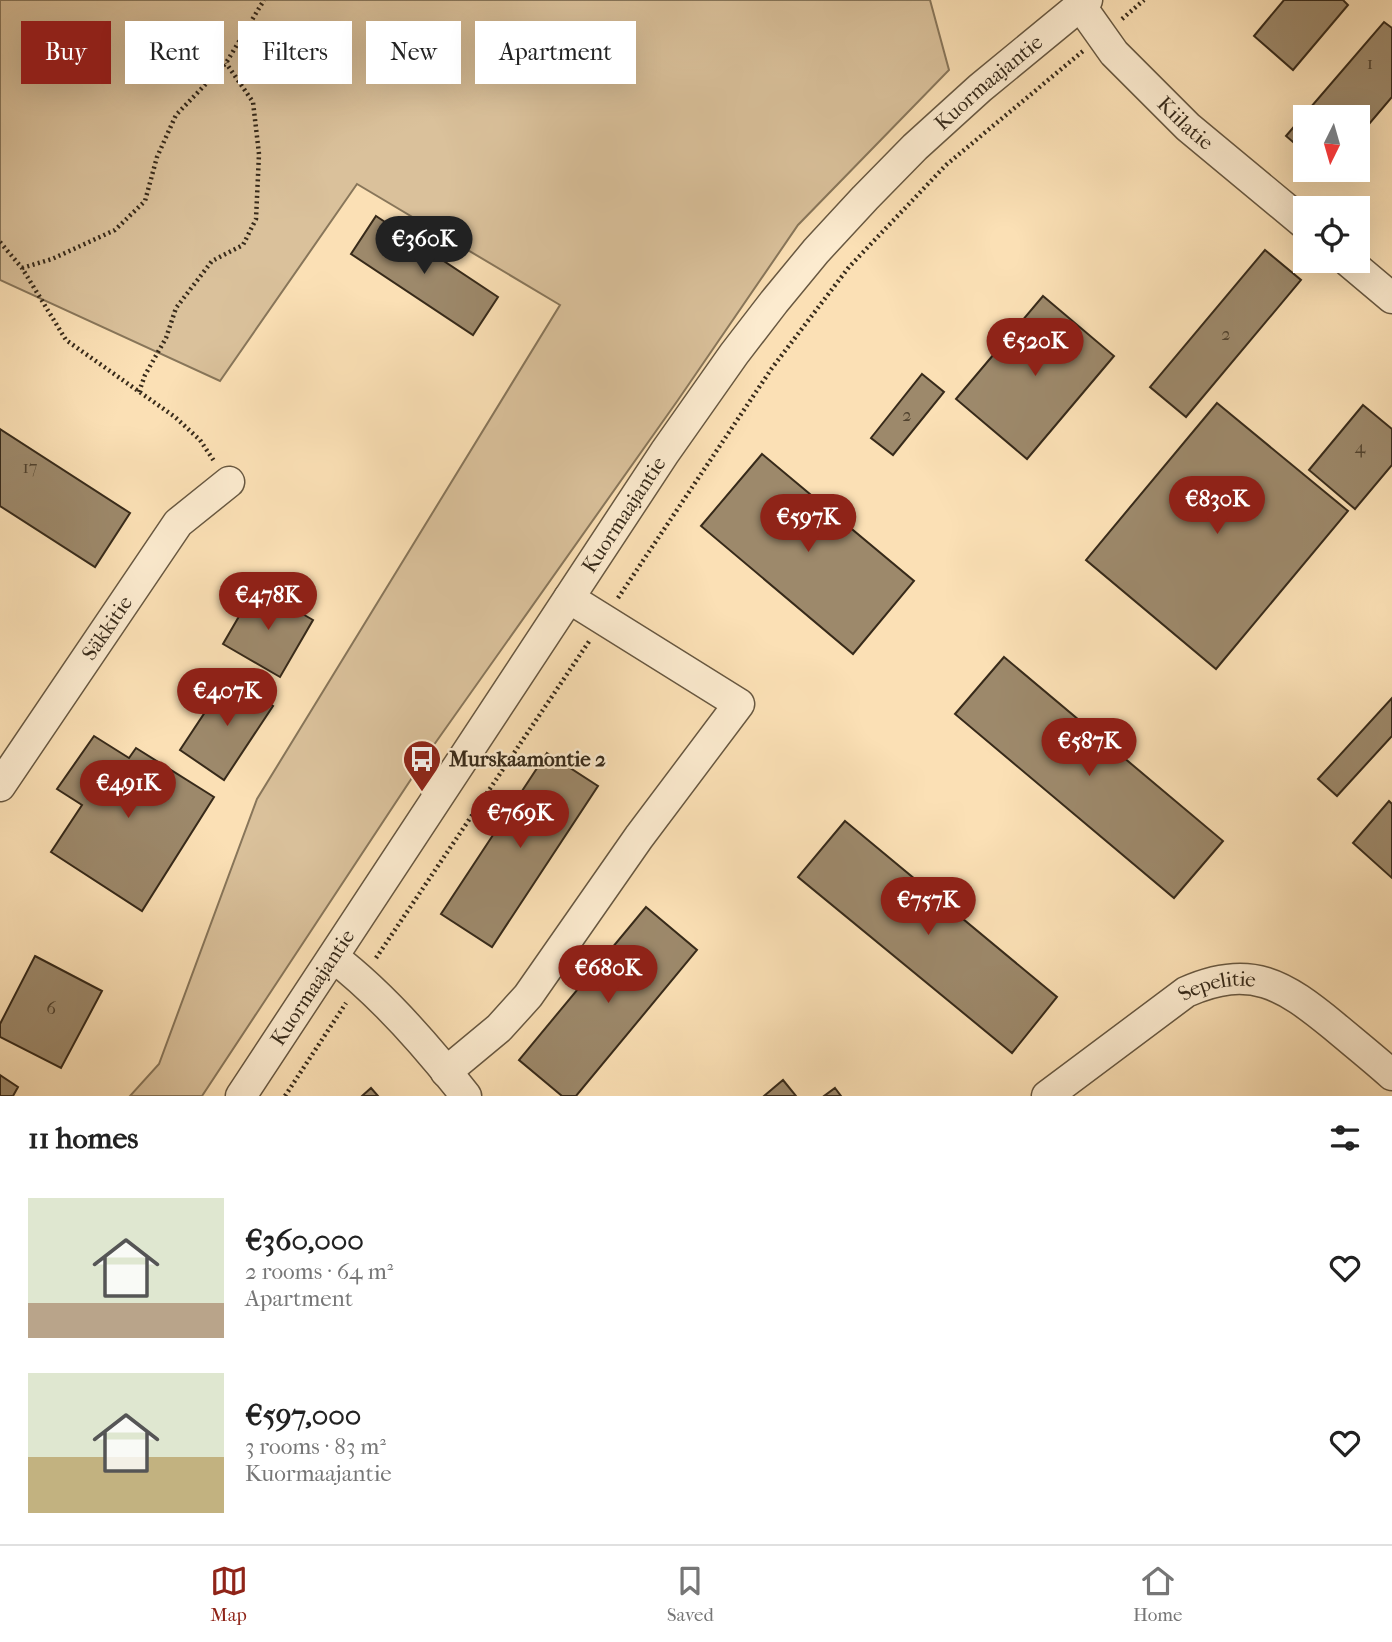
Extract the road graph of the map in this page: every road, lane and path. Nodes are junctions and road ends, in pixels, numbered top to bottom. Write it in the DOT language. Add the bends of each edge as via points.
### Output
graph roads {
  1 [pos="264,0"];
  2 [pos="1144,0"];
  3 [pos="1084,3"];
  4 [pos="1101,37"];
  5 [pos="226,63"];
  6 [pos="1293,214"];
  7 [pos="0,242"];
  8 [pos="22,268"];
  9 [pos="1362,273"];
  10 [pos="1392,298"];
  11 [pos="139,393"];
  12 [pos="229,482"];
  13 [pos="569,598"];
  14 [pos="604,620"];
  15 [pos="0,786"];
  16 [pos="332,957"];
  17 [pos="362,979"];
  18 [pos="446,1072"];
  19 [pos="1392,1075"];
  20 [pos="241,1096"];
  21 [pos="285,1096"];
  22 [pos="466,1096"];
  23 [pos="1047,1096"];
  1 -- 5 [label="path"];
  2 -- 4 [label="path"];
  3 -- 4 [label="street, Kiilatie"];
  3 -- 13 [label="street, Kuormaajantie" via="915,147 816,251 734,354"];
  4 -- 6 [label="street, Kiilatie" via="1188,127"];
  4 -- 14 [label="path" via="946,165 849,267 772,368"];
  5 -- 8 [label="path" via="176,115 157,156 145,201 115,230"];
  5 -- 11 [label="path" via="253,102 259,154 256,219 243,245 212,261 176,308"];
  7 -- 8 [label="path"];
  8 -- 11 [label="path" via="66,340"];
  9 -- 10 [label="street"];
  11 -- 12 [label="path" via="175,416 200,440"];
  12 -- 15 [label="street, Säkkitie" via="178,523"];
  13 -- 14 [label="street"];
  13 -- 16 [label="street, Kuormaajantie"];
  14 -- 17 [label="path"];
  14 -- 18 [label="street" via="738,704 528,996 499,1028"];
  16 -- 17 [label="street"];
  16 -- 20 [label="street, Kuormaajantie"];
  17 -- 18 [label="street"];
  17 -- 21 [label="path"];
  18 -- 22 [label="street"];
  19 -- 23 [label="street, Sepelitie" via="1289,991 1259,981 1231,979 1186,992"];
}
